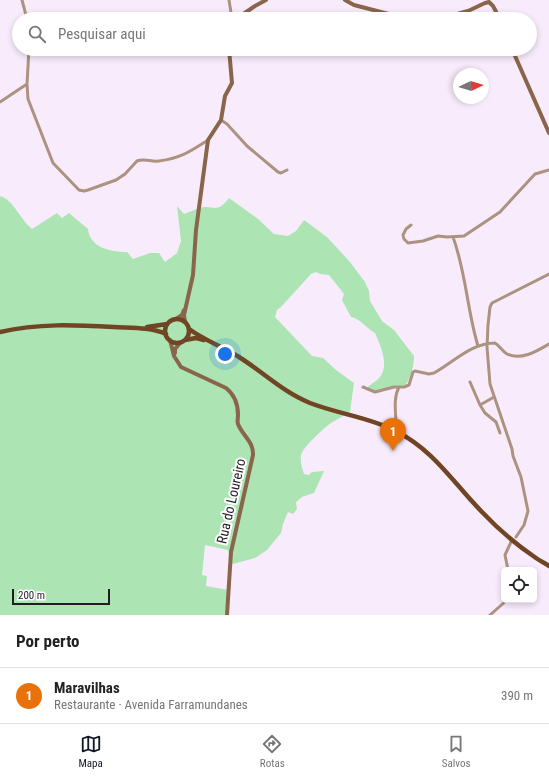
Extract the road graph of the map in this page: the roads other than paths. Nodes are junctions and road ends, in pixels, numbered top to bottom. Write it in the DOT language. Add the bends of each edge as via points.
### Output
graph roads {
  1 [pos="22,0"];
  2 [pos="229,0"];
  3 [pos="266,0"];
  4 [pos="345,0"];
  5 [pos="25,12"];
  6 [pos="231,12"];
  7 [pos="246,12"];
  8 [pos="381,12"];
  9 [pos="464,12"];
  10 [pos="496,12"];
  11 [pos="29,56"];
  12 [pos="230,56"];
  13 [pos="515,56"];
  14 [pos="27,84"];
  15 [pos="0,102"];
  16 [pos="221,120"];
  17 [pos="549,133"];
  18 [pos="208,140"];
  19 [pos="287,170"];
  20 [pos="549,170"];
  21 [pos="411,226"];
  22 [pos="453,237"];
  23 [pos="549,274"];
  24 [pos="186,306"];
  25 [pos="176,319"];
  26 [pos="185,322"];
  27 [pos="167,324"];
  28 [pos="131,328"];
  29 [pos="188,329"];
  30 [pos="0,332"];
  31 [pos="166,334"];
  32 [pos="170,340"];
  33 [pos="185,340"];
  34 [pos="180,342"];
  35 [pos="212,342"];
  36 [pos="487,344"];
  37 [pos="549,344"];
  38 [pos="478,346"];
  39 [pos="175,359"];
  40 [pos="470,382"];
  41 [pos="363,387"];
  42 [pos="399,387"];
  43 [pos="494,398"];
  44 [pos="480,405"];
  45 [pos="502,418"];
  46 [pos="494,421"];
  47 [pos="396,431"];
  48 [pos="500,433"];
  49 [pos="516,537"];
  50 [pos="511,542"];
  51 [pos="541,561"];
  52 [pos="549,561"];
  53 [pos="549,566"];
  54 [pos="507,567"];
  55 [pos="504,603"];
  56 [pos="227,615"];
  57 [pos="490,615"];
  1 -- 5 [label="street"];
  2 -- 6 [label="street"];
  3 -- 7 [label="street"];
  4 -- 8 [label="street"];
  9 -- 10 [label="street" via="489,2"];
  11 -- 14 [label="street"];
  12 -- 16 [label="street" via="232,83 225,96"];
  13 -- 17 [label="street"];
  14 -- 15 [label="street"];
  14 -- 18 [label="street" via="28,99 53,163 82,191 120,178 137,161 180,157"];
  16 -- 18 [label="street"];
  16 -- 19 [label="street" via="278,172"];
  18 -- 24 [label="street" via="193,275"];
  20 -- 22 [label="street" via="535,174 500,212 464,236"];
  21 -- 22 [label="street" via="403,235 408,243 438,236"];
  22 -- 38 [label="street"];
  23 -- 36 [label="street" via="492,303"];
  24 -- 25 [label="street" via="182,315"];
  24 -- 26 [label="street"];
  25 -- 26 [label="main road"];
  25 -- 27 [label="main road"];
  26 -- 29 [label="main road"];
  27 -- 28 [label="main road"];
  27 -- 31 [label="main road"];
  28 -- 30 [label="main road" via="46,325"];
  28 -- 31 [label="main road" via="155,330"];
  29 -- 33 [label="main road"];
  29 -- 35 [label="main road"];
  31 -- 32 [label="main road"];
  32 -- 34 [label="main road"];
  32 -- 39 [label="street"];
  33 -- 34 [label="main road"];
  33 -- 35 [label="main road" via="196,338"];
  34 -- 39 [label="street"];
  35 -- 47 [label="main road" via="240,357 301,399"];
  36 -- 37 [label="street" via="495,343 507,354 521,356"];
  36 -- 38 [label="street"];
  36 -- 43 [label="street" via="488,375"];
  38 -- 42 [label="street" via="434,373 413,372 409,385"];
  39 -- 56 [label="street, Rua do Loureiro" via="181,367 232,392 238,408 238,424 253,447 231,552"];
  40 -- 44 [label="street"];
  41 -- 42 [label="street" via="375,392"];
  42 -- 47 [label="street" via="396,399"];
  43 -- 44 [label="street"];
  43 -- 45 [label="street"];
  44 -- 46 [label="street"];
  45 -- 46 [label="street"];
  45 -- 49 [label="street" via="528,511 524,525"];
  46 -- 48 [label="street"];
  47 -- 51 [label="main road" via="432,457 482,512"];
  50 -- 54 [label="street" via="505,556"];
  51 -- 52 [label="main road"];
  51 -- 53 [label="main road"];
  55 -- 57 [label="street"];
}
